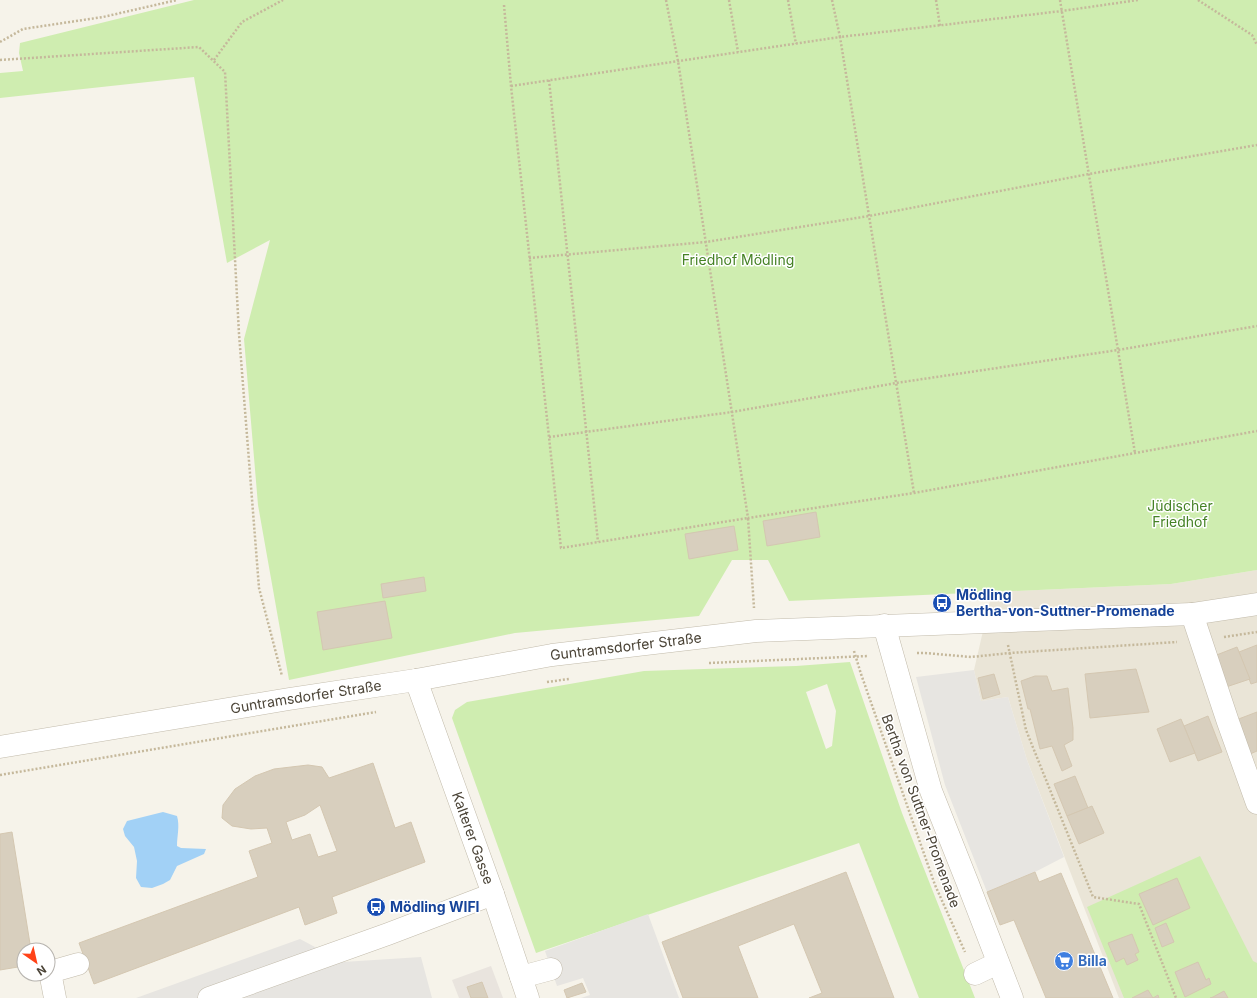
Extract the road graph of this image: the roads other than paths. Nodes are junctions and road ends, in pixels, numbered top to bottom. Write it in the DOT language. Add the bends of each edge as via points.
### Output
graph roads {
  1 [pos="1257,604"];
  2 [pos="1192,614"];
  3 [pos="884,625"];
  4 [pos="416,680"];
  5 [pos="0,747"];
  6 [pos="1257,803"];
  7 [pos="493,894"];
  8 [pos="998,963"];
  9 [pos="78,964"];
  10 [pos="551,969"];
  11 [pos="974,974"];
  12 [pos="521,977"];
  13 [pos="56,998"];
  14 [pos="209,998"];
  15 [pos="528,998"];
  16 [pos="1012,998"];
  1 -- 2 [label="street, Guntramsdorfer Straße"];
  2 -- 3 [label="street, Guntramsdorfer Straße"];
  2 -- 6 [label="street"];
  3 -- 4 [label="street, Guntramsdorfer Straße" via="756,631 552,655"];
  3 -- 8 [label="street" via="931,791"];
  4 -- 5 [label="street, Guntramsdorfer Straße"];
  4 -- 7 [label="street, Kalterer Gasse"];
  7 -- 12 [label="street, Kalterer Gasse"];
  7 -- 14 [label="street"];
  8 -- 11 [label="street"];
  8 -- 16 [label="street"];
  9 -- 13 [label="street" via="50,972"];
  10 -- 12 [label="street"];
  12 -- 15 [label="street, Kalterer Gasse"];
}
